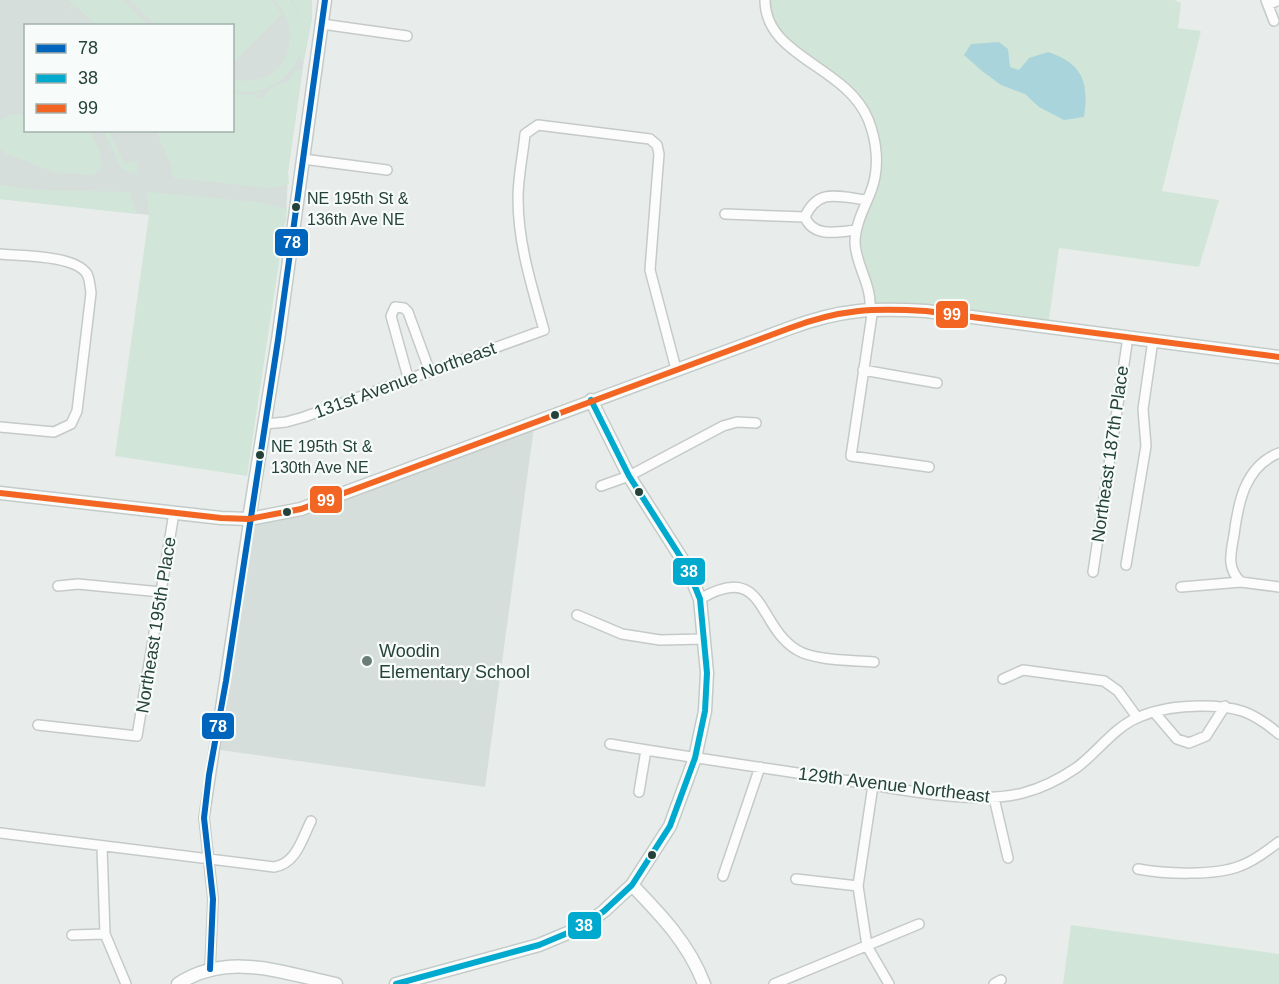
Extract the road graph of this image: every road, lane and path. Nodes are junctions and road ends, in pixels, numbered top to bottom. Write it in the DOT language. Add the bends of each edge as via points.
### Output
graph roads {
  1 [pos="326,0"];
  2 [pos="765,0"];
  3 [pos="1279,0"];
  4 [pos="1267,2"];
  5 [pos="1274,21"];
  6 [pos="322,24"];
  7 [pos="407,36"];
  8 [pos="303,159"];
  9 [pos="387,170"];
  10 [pos="867,200"];
  11 [pos="725,214"];
  12 [pos="805,217"];
  13 [pos="856,231"];
  14 [pos="0,254"];
  15 [pos="872,308"];
  16 [pos="1128,337"];
  17 [pos="1153,340"];
  18 [pos="1279,357"];
  19 [pos="676,369"];
  20 [pos="863,370"];
  21 [pos="430,372"];
  22 [pos="409,381"];
  23 [pos="936,383"];
  24 [pos="591,400"];
  25 [pos="756,423"];
  26 [pos="265,424"];
  27 [pos="0,427"];
  28 [pos="1279,453"];
  29 [pos="929,467"];
  30 [pos="629,476"];
  31 [pos="601,486"];
  32 [pos="0,493"];
  33 [pos="174,513"];
  34 [pos="249,519"];
  35 [pos="1126,565"];
  36 [pos="1093,572"];
  37 [pos="1241,582"];
  38 [pos="58,586"];
  39 [pos="1181,587"];
  40 [pos="1279,587"];
  41 [pos="161,592"];
  42 [pos="700,599"];
  43 [pos="577,615"];
  44 [pos="704,639"];
  45 [pos="874,662"];
  46 [pos="1003,680"];
  47 [pos="1225,706"];
  48 [pos="1154,712"];
  49 [pos="1137,717"];
  50 [pos="38,725"];
  51 [pos="1279,734"];
  52 [pos="610,744"];
  53 [pos="646,750"];
  54 [pos="695,758"];
  55 [pos="760,767"];
  56 [pos="873,785"];
  57 [pos="639,792"];
  58 [pos="994,798"];
  59 [pos="312,821"];
  60 [pos="0,832"];
  61 [pos="1279,842"];
  62 [pos="102,847"];
  63 [pos="1008,858"];
  64 [pos="210,861"];
  65 [pos="1138,869"];
  66 [pos="723,876"];
  67 [pos="796,879"];
  68 [pos="632,885"];
  69 [pos="858,886"];
  70 [pos="919,924"];
  71 [pos="105,934"];
  72 [pos="72,935"];
  73 [pos="867,946"];
  74 [pos="210,969"];
  75 [pos="289,979"];
  76 [pos="126,984"];
  77 [pos="178,984"];
  78 [pos="336,984"];
  79 [pos="396,984"];
  80 [pos="704,984"];
  81 [pos="774,984"];
  82 [pos="889,984"];
  1 -- 6 [label="main road"];
  2 -- 10 [label="street" via="768,19 778,38 829,73 862,108 876,154 875,175"];
  3 -- 4 [label="street"];
  4 -- 5 [label="street"];
  6 -- 7 [label="street"];
  6 -- 8 [label="main road"];
  8 -- 9 [label="street"];
  8 -- 26 [label="main road"];
  10 -- 12 [label="street" via="824,196 815,200"];
  10 -- 13 [label="street"];
  11 -- 12 [label="street"];
  12 -- 13 [label="street" via="807,224 819,232"];
  13 -- 15 [label="street" via="858,259 868,283"];
  14 -- 27 [label="street" via="78,264 90,280 91,293 77,411 71,424 54,432"];
  15 -- 16 [label="main road" via="926,311"];
  15 -- 19 [label="main road" via="814,319"];
  15 -- 20 [label="street"];
  16 -- 17 [label="main road"];
  16 -- 36 [label="street, Northeast 187th Place"];
  17 -- 18 [label="main road"];
  17 -- 35 [label="street" via="1143,409 1146,446"];
  19 -- 21 [label="street, 131st Avenue Northeast" via="650,270 657,145 650,139 538,125 525,134 518,197 526,268 544,330"];
  19 -- 24 [label="main road"];
  20 -- 23 [label="street"];
  20 -- 29 [label="street" via="851,456"];
  21 -- 22 [label="street, 131st Avenue Northeast"];
  21 -- 22 [label="street" via="408,312 396,307 391,316"];
  22 -- 26 [label="street, 131st Avenue Northeast" via="286,422"];
  24 -- 30 [label="main road"];
  24 -- 34 [label="main road" via="301,509"];
  25 -- 30 [label="street" via="723,426"];
  26 -- 34 [label="main road"];
  28 -- 37 [label="street" via="1258,467 1240,497 1230,563 1232,574"];
  30 -- 31 [label="street"];
  30 -- 42 [label="main road" via="687,567"];
  32 -- 33 [label="main road"];
  33 -- 34 [label="main road"];
  33 -- 41 [label="street, Northeast 195th Place"];
  34 -- 64 [label="street" via="204,818"];
  37 -- 39 [label="street"];
  37 -- 40 [label="street"];
  38 -- 41 [label="street" via="78,584"];
  41 -- 50 [label="street, Northeast 195th Place" via="137,736"];
  42 -- 44 [label="main road"];
  42 -- 45 [label="street" via="717,590 748,590 771,623 798,650"];
  43 -- 44 [label="street" via="622,634 660,640"];
  44 -- 54 [label="main road" via="705,711"];
  46 -- 49 [label="street" via="1023,670 1104,681 1118,691"];
  47 -- 48 [label="street, 129th Avenue Northeast" via="1179,706"];
  47 -- 48 [label="street" via="1206,736 1190,743 1177,739"];
  47 -- 51 [label="street, 129th Avenue Northeast" via="1261,718"];
  48 -- 49 [label="street, 129th Avenue Northeast"];
  49 -- 58 [label="street, 129th Avenue Northeast" via="1076,768 1047,785"];
  52 -- 53 [label="street, 129th Avenue Northeast"];
  53 -- 54 [label="street, 129th Avenue Northeast"];
  53 -- 57 [label="street"];
  54 -- 55 [label="street, 129th Avenue Northeast"];
  54 -- 68 [label="main road" via="670,826"];
  55 -- 56 [label="street, 129th Avenue Northeast"];
  55 -- 66 [label="street"];
  56 -- 58 [label="street, 129th Avenue Northeast"];
  56 -- 69 [label="street"];
  58 -- 63 [label="street"];
  59 -- 64 [label="street" via="294,856 284,866"];
  60 -- 62 [label="street"];
  61 -- 65 [label="street" via="1237,868 1164,874"];
  62 -- 64 [label="street"];
  62 -- 71 [label="street"];
  64 -- 74 [label="street"];
  67 -- 69 [label="street"];
  68 -- 79 [label="main road" via="604,911 562,937"];
  68 -- 80 [label="main road" via="691,954"];
  69 -- 73 [label="street"];
  70 -- 73 [label="street"];
  71 -- 72 [label="street"];
  71 -- 76 [label="street"];
  73 -- 81 [label="street"];
  73 -- 82 [label="street"];
  74 -- 75 [label="main road" via="249,966"];
  74 -- 77 [label="main road"];
  75 -- 78 [label="main road"];
}
